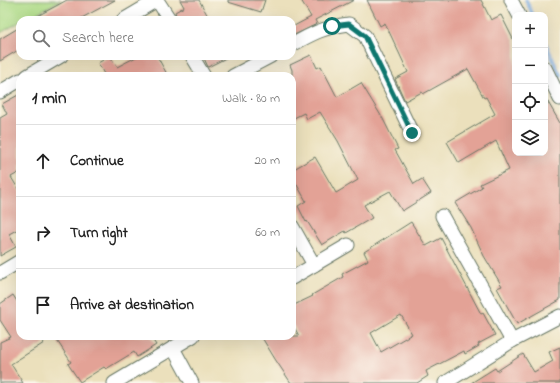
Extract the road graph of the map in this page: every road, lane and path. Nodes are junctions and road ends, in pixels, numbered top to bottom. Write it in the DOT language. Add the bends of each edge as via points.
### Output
graph roads {
  1 [pos="157,0"];
  2 [pos="511,0"];
  3 [pos="517,12"];
  4 [pos="130,16"];
  5 [pos="167,16"];
  6 [pos="296,43"];
  7 [pos="54,60"];
  8 [pos="194,60"];
  9 [pos="263,60"];
  10 [pos="34,72"];
  11 [pos="202,72"];
  12 [pos="241,72"];
  13 [pos="548,74"];
  14 [pos="16,82"];
  15 [pos="0,92"];
  16 [pos="560,98"];
  17 [pos="412,133"];
  18 [pos="442,216"];
  19 [pos="296,233"];
  20 [pos="348,245"];
  21 [pos="16,263"];
  22 [pos="314,264"];
  23 [pos="0,273"];
  24 [pos="296,275"];
  25 [pos="560,316"];
  26 [pos="186,340"];
  27 [pos="512,341"];
  28 [pos="173,348"];
  29 [pos="114,383"];
  30 [pos="192,383"];
  31 [pos="445,383"];
  1 -- 4 [label="street"];
  1 -- 5 [label="street"];
  2 -- 3 [label="street"];
  6 -- 17 [label="street" via="332,26 349,24 360,32 365,36"];
  7 -- 10 [label="street"];
  8 -- 11 [label="street"];
  9 -- 12 [label="street"];
  13 -- 16 [label="street"];
  14 -- 15 [label="street"];
  18 -- 27 [label="street"];
  19 -- 22 [label="street"];
  20 -- 22 [label="street"];
  21 -- 23 [label="street"];
  22 -- 24 [label="street"];
  25 -- 27 [label="street"];
  26 -- 28 [label="street"];
  27 -- 31 [label="street"];
  28 -- 29 [label="street"];
  28 -- 30 [label="street"];
}
